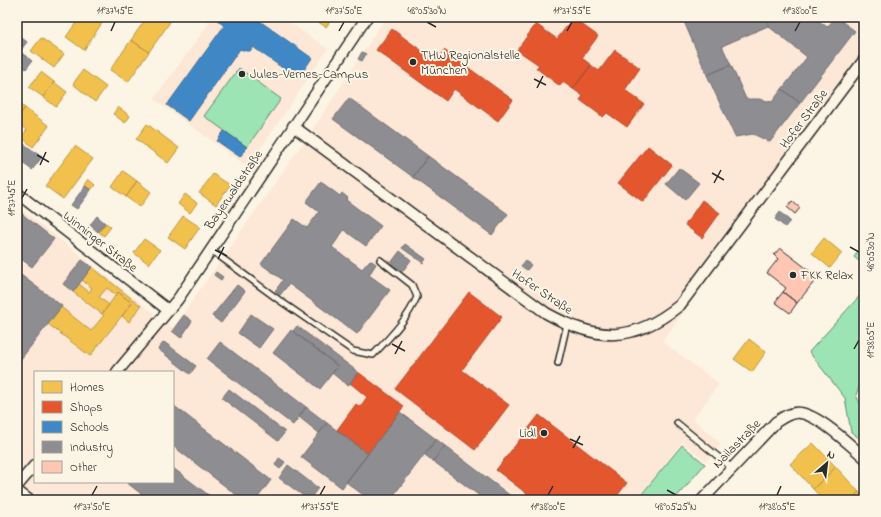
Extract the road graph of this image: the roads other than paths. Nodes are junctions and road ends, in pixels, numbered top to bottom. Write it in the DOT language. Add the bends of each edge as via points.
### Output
graph roads {
  1 [pos="367,17"];
  2 [pos="864,60"];
  3 [pos="293,126"];
  4 [pos="17,193"];
  5 [pos="210,249"];
  6 [pos="380,260"];
  7 [pos="168,310"];
  8 [pos="567,324"];
  9 [pos="558,363"];
  10 [pos="118,371"];
  11 [pos="678,423"];
  12 [pos="864,457"];
  13 [pos="34,466"];
  14 [pos="732,468"];
  15 [pos="17,486"];
  16 [pos="17,491"];
  17 [pos="28,500"];
  18 [pos="702,500"];
  1 -- 3 [label="street, Bayerwaldstraße"];
  2 -- 8 [label="street, Hofer Straße" via="680,305 664,318 633,332 607,335 588,332"];
  3 -- 5 [label="street, Bayerwaldstraße"];
  3 -- 8 [label="street, Hofer Straße" via="546,313"];
  4 -- 7 [label="street, Winninger Straße"];
  5 -- 6 [label="lane" via="353,351 373,355 398,328 417,297 412,285"];
  5 -- 7 [label="street, Bayerwaldstraße"];
  7 -- 10 [label="street, Bayerwaldstraße"];
  8 -- 9 [label="lane"];
  11 -- 14 [label="lane"];
  12 -- 14 [label="street, Nailastraße" via="818,421 796,412 776,422"];
  13 -- 15 [label="street"];
  14 -- 18 [label="street, Nailastraße"];
  16 -- 17 [label="street"];
}
